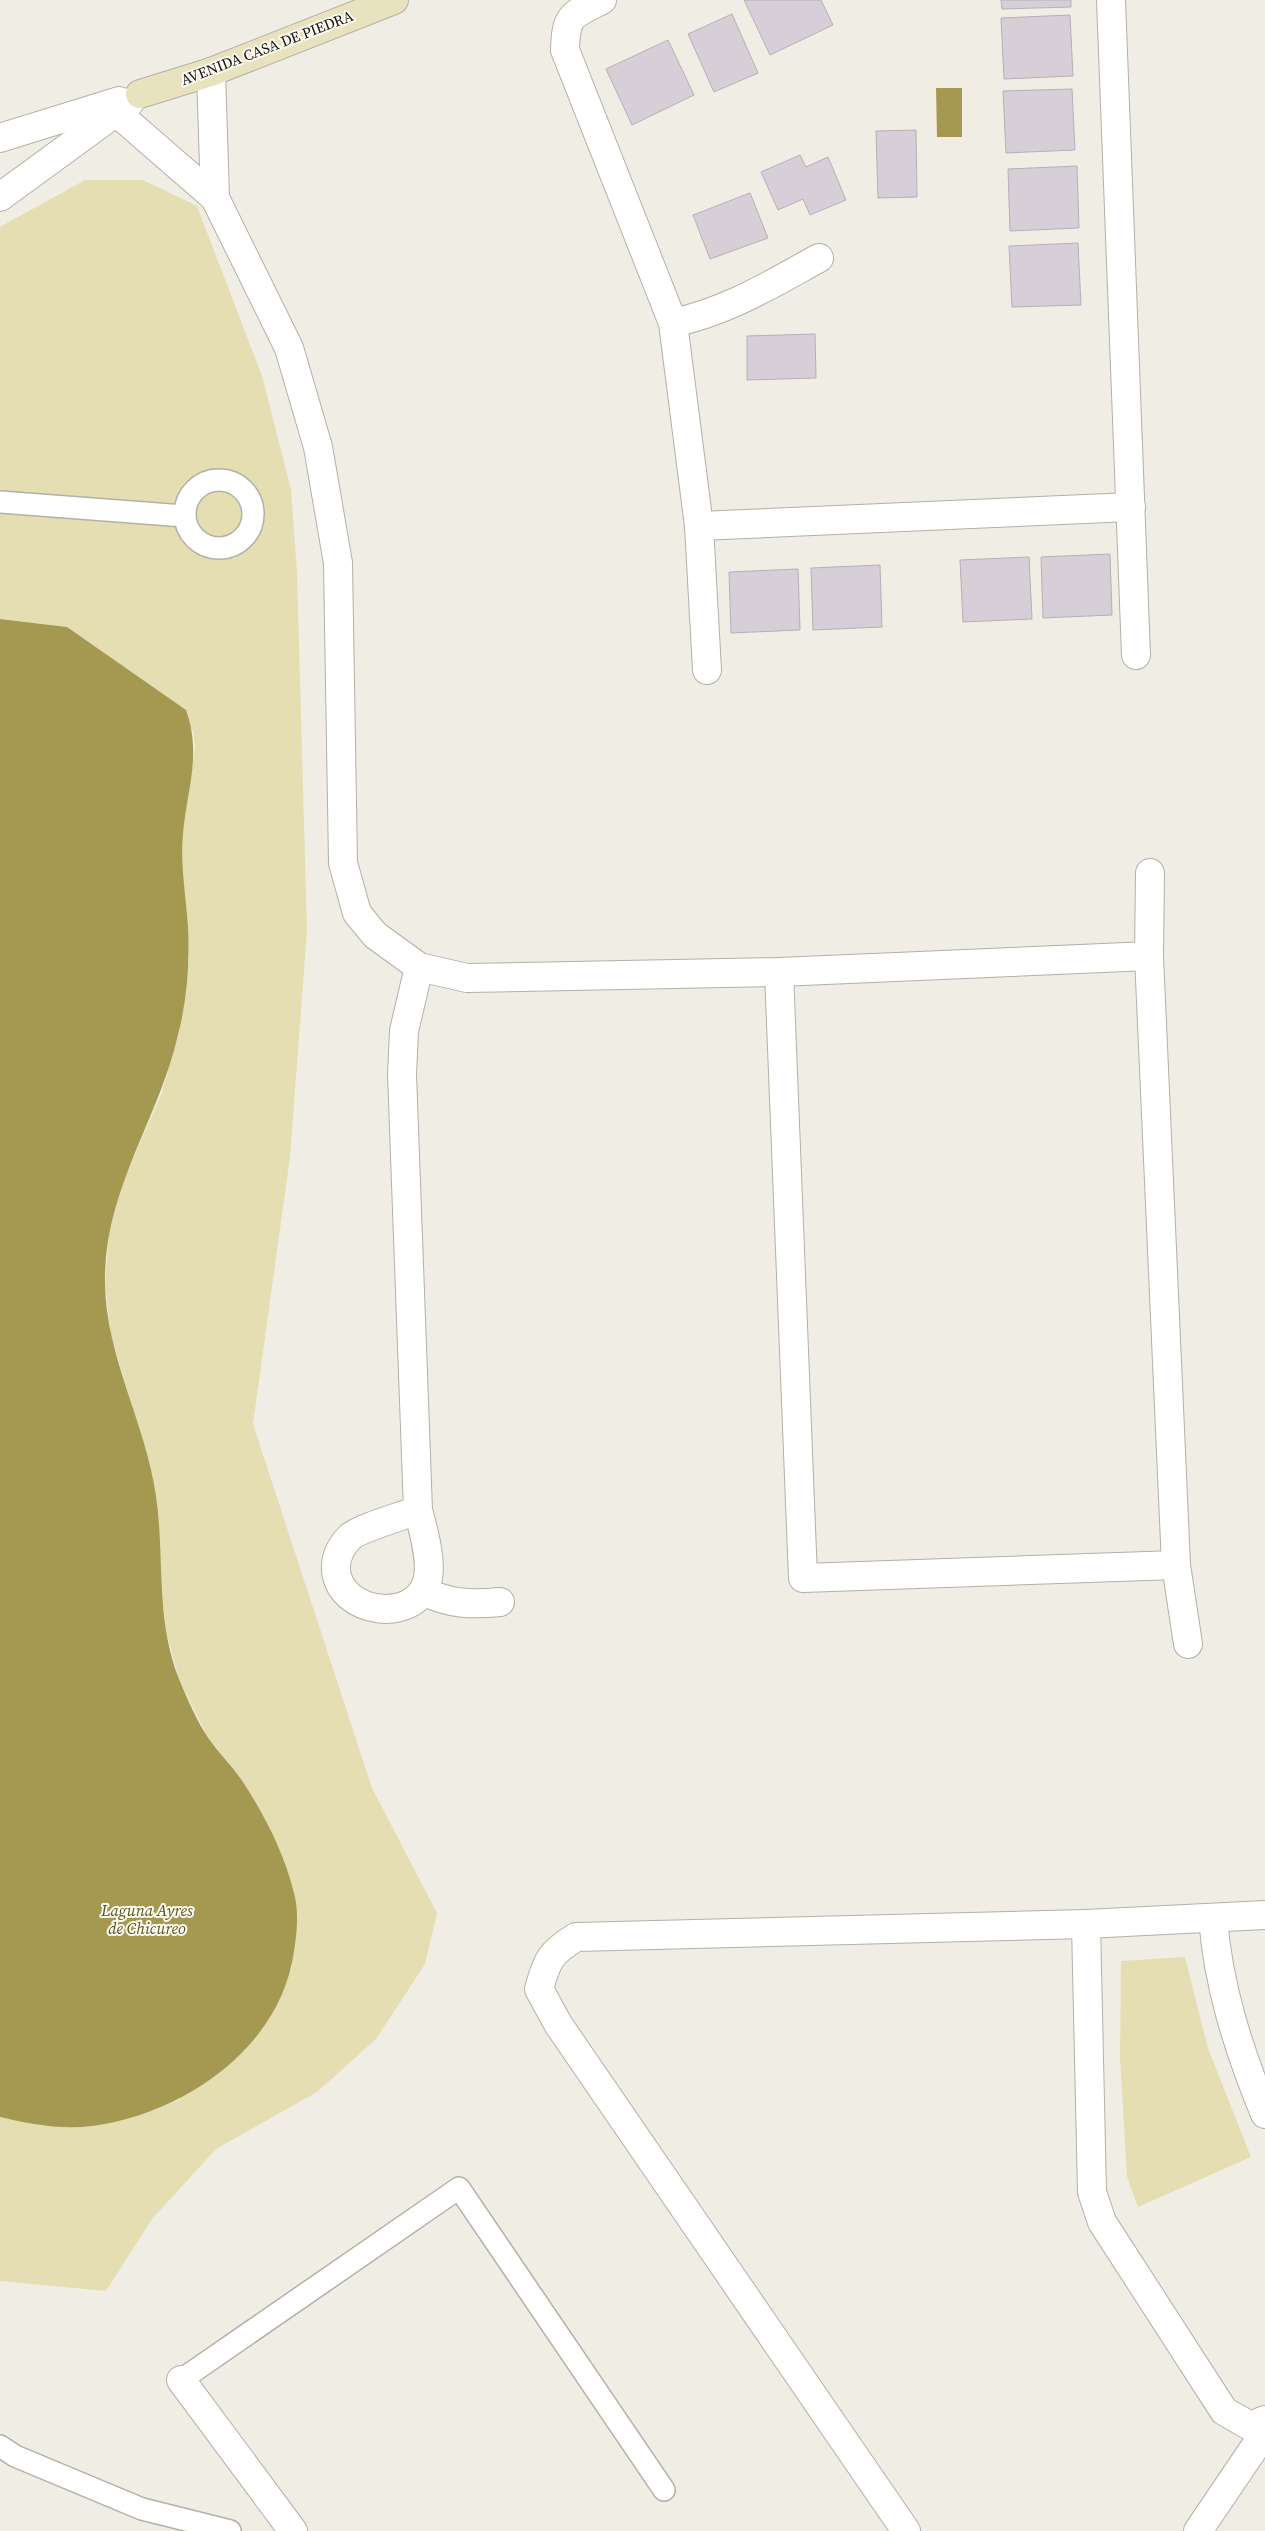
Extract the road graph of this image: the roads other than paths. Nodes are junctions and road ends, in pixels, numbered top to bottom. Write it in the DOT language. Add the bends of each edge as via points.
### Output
graph roads {
  1 [pos="394,0"];
  2 [pos="602,0"];
  3 [pos="1111,0"];
  4 [pos="211,72"];
  5 [pos="140,94"];
  6 [pos="116,112"];
  7 [pos="0,138"];
  8 [pos="0,197"];
  9 [pos="216,198"];
  10 [pos="819,258"];
  11 [pos="673,323"];
  12 [pos="0,502"];
  13 [pos="1131,507"];
  14 [pos="184,516"];
  15 [pos="699,526"];
  16 [pos="1136,655"];
  17 [pos="708,670"];
  18 [pos="1150,873"];
  19 [pos="1149,956"];
  20 [pos="419,967"];
  21 [pos="779,972"];
  22 [pos="418,1510"];
  23 [pos="1176,1565"];
  24 [pos="423,1591"];
  25 [pos="500,1602"];
  26 [pos="1188,1644"];
  27 [pos="1265,1915"];
  28 [pos="1212,1918"];
  29 [pos="1086,1924"];
  30 [pos="1265,2114"];
  31 [pos="181,2380"];
  32 [pos="1265,2420"];
  33 [pos="1265,2432"];
  34 [pos="0,2446"];
  35 [pos="664,2490"];
  36 [pos="230,2531"];
  37 [pos="293,2531"];
  38 [pos="906,2531"];
  39 [pos="1198,2531"];
  1 -- 4 [label="street, AVENIDA CASA DE PIEDRA"];
  2 -- 11 [label="street" via="578,11 566,27 565,50"];
  3 -- 13 [label="street"];
  4 -- 5 [label="street, AVENIDA CASA DE PIEDRA"];
  4 -- 9 [label="street"];
  5 -- 6 [label="street, AVENIDA CASA DE PIEDRA"];
  5 -- 7 [label="street, AVENIDA CASA DE PIEDRA"];
  6 -- 8 [label="street, AVENIDA CASA DE PIEDRA"];
  6 -- 9 [label="street"];
  9 -- 20 [label="street" via="289,348 318,447 338,562 343,863 357,913 375,935"];
  10 -- 11 [label="street" via="719,311"];
  11 -- 15 [label="street"];
  12 -- 14 [label="lane"];
  13 -- 15 [label="street"];
  13 -- 16 [label="street"];
  15 -- 17 [label="street"];
  18 -- 19 [label="street"];
  19 -- 21 [label="street"];
  19 -- 23 [label="street"];
  20 -- 21 [label="street" via="467,978"];
  20 -- 22 [label="street" via="404,1031 402,1074"];
  21 -- 23 [label="street" via="803,1578"];
  22 -- 24 [label="street" via="428,1568 428,1580"];
  22 -- 24 [label="street" via="352,1535 344,1544 336,1566 342,1590 363,1606 390,1608 410,1603"];
  23 -- 26 [label="street"];
  24 -- 25 [label="street" via="462,1604"];
  27 -- 28 [label="street"];
  28 -- 29 [label="street"];
  28 -- 30 [label="street" via="1216,1957 1242,2057"];
  29 -- 32 [label="street" via="1092,2192 1102,2222 1224,2411 1250,2426"];
  29 -- 38 [label="street" via="576,1937 556,1950 544,1969 539,1990 558,2024"];
  31 -- 35 [label="lane" via="459,2188"];
  31 -- 37 [label="street"];
  33 -- 39 [label="street"];
  34 -- 36 [label="lane" via="14,2456 142,2509"];
}
